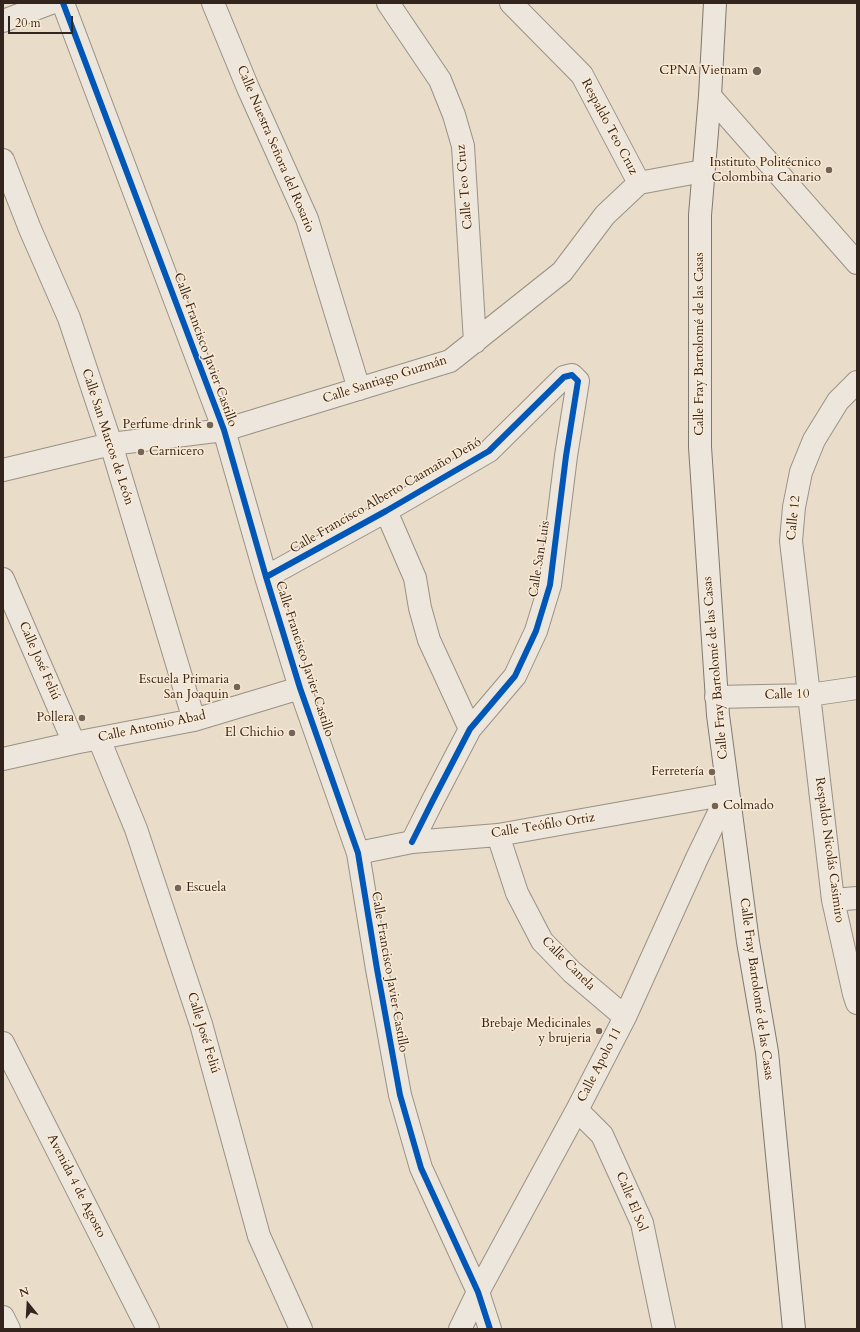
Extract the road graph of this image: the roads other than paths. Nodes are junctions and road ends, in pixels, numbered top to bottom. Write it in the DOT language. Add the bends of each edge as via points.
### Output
graph roads {
  1 [pos="51,3"];
  2 [pos="63,3"];
  3 [pos="213,3"];
  4 [pos="388,3"];
  5 [pos="511,3"];
  6 [pos="715,3"];
  7 [pos="3,21"];
  8 [pos="710,96"];
  9 [pos="3,160"];
  10 [pos="703,171"];
  11 [pos="639,183"];
  12 [pos="857,263"];
  13 [pos="475,342"];
  14 [pos="564,377"];
  15 [pos="857,382"];
  16 [pos="359,389"];
  17 [pos="224,430"];
  18 [pos="111,444"];
  19 [pos="3,470"];
  20 [pos="386,511"];
  21 [pos="266,577"];
  22 [pos="3,579"];
  23 [pos="300,688"];
  24 [pos="857,688"];
  25 [pos="809,695"];
  26 [pos="716,697"];
  27 [pos="194,720"];
  28 [pos="470,729"];
  29 [pos="99,739"];
  30 [pos="74,743"];
  31 [pos="3,760"];
  32 [pos="728,794"];
  33 [pos="498,835"];
  34 [pos="412,842"];
  35 [pos="358,852"];
  36 [pos="857,898"];
  37 [pos="833,900"];
  38 [pos="857,1003"];
  39 [pos="625,1017"];
  40 [pos="3,1043"];
  41 [pos="577,1110"];
  42 [pos="478,1292"];
  43 [pos="3,1317"];
  44 [pos="9,1329"];
  45 [pos="148,1329"];
  46 [pos="301,1329"];
  47 [pos="460,1329"];
  48 [pos="490,1329"];
  49 [pos="664,1329"];
  50 [pos="794,1329"];
  1 -- 7 [label="street"];
  2 -- 17 [label="street, Calle Francisco Javier Castillo"];
  3 -- 16 [label="street, Calle Nuestra Señora del Rosario" via="307,219"];
  4 -- 13 [label="street, Calle Teo Cruz" via="440,80 463,146"];
  5 -- 11 [label="street, Respaldo Teo Cruz" via="582,75"];
  6 -- 8 [label="street, Calle Fray Bartolomé de las Casas"];
  8 -- 10 [label="street, Calle Fray Bartolomé de las Casas"];
  8 -- 12 [label="street"];
  9 -- 18 [label="street, Calle San Marcos de León" via="69,318"];
  10 -- 11 [label="street"];
  10 -- 26 [label="street, Calle Fray Bartolomé de las Casas" via="700,215 700,447"];
  11 -- 13 [label="street, Calle Santiago Guzmán" via="605,215 562,272"];
  13 -- 16 [label="street, Calle Santiago Guzmán" via="450,360"];
  14 -- 20 [label="street, Calle Francisco Alberto Caamaño Deñó" via="489,451"];
  14 -- 28 [label="street, Calle San Luis" via="572,375 578,381 550,585 536,631 515,676"];
  15 -- 25 [label="street, Calle 12" via="838,401 814,440 801,472 794,507 791,541"];
  16 -- 17 [label="street, Calle Santiago Guzmán"];
  17 -- 18 [label="street, Calle Santiago Guzmán"];
  17 -- 21 [label="street, Calle Francisco Javier Castillo"];
  18 -- 19 [label="street, Calle Santiago Guzmán"];
  18 -- 27 [label="street, Calle San Marcos de León"];
  20 -- 21 [label="street, Calle Francisco Alberto Caamaño Deñó"];
  20 -- 28 [label="street" via="415,578 420,608 430,640"];
  21 -- 23 [label="street, Calle Francisco Javier Castillo"];
  22 -- 30 [label="street, Calle José Feliú"];
  23 -- 27 [label="street, Calle Antonio Abad"];
  23 -- 35 [label="street, Calle Francisco Javier Castillo"];
  24 -- 25 [label="street, Calle 10"];
  25 -- 26 [label="street, Calle 10"];
  25 -- 37 [label="street, Respaldo Nicolás Casimiro"];
  26 -- 32 [label="street, Calle Fray Bartolomé de las Casas"];
  27 -- 29 [label="street, Calle Antonio Abad"];
  28 -- 34 [label="street, Calle San Luis"];
  29 -- 30 [label="street, Calle Antonio Abad"];
  29 -- 46 [label="street, Calle José Feliú" via="136,829 201,1024 259,1236"];
  30 -- 31 [label="street, Calle Antonio Abad"];
  32 -- 33 [label="street, Calle Teófilo Ortiz"];
  32 -- 39 [label="street, Calle Apolo 11"];
  32 -- 50 [label="street, Calle Fray Bartolomé de las Casas" via="748,942 767,1052"];
  33 -- 34 [label="street, Calle Teófilo Ortiz"];
  33 -- 39 [label="street, Calle Canela" via="517,893 542,941 572,972"];
  34 -- 35 [label="street, Calle Teófilo Ortiz"];
  35 -- 42 [label="street, Calle Francisco Javier Castillo" via="400,1095 421,1168"];
  36 -- 37 [label="street"];
  37 -- 38 [label="street, Respaldo Nicolás Casimiro"];
  39 -- 41 [label="street, Calle Apolo 11"];
  40 -- 45 [label="street, Avenida 4 de Agosto"];
  41 -- 42 [label="street, Calle Apolo 11"];
  41 -- 49 [label="street, Calle El Sol" via="602,1135 642,1223"];
  42 -- 47 [label="street, Calle Apolo 11"];
  42 -- 48 [label="street, Calle Francisco Javier Castillo"];
  43 -- 44 [label="street"];
}
